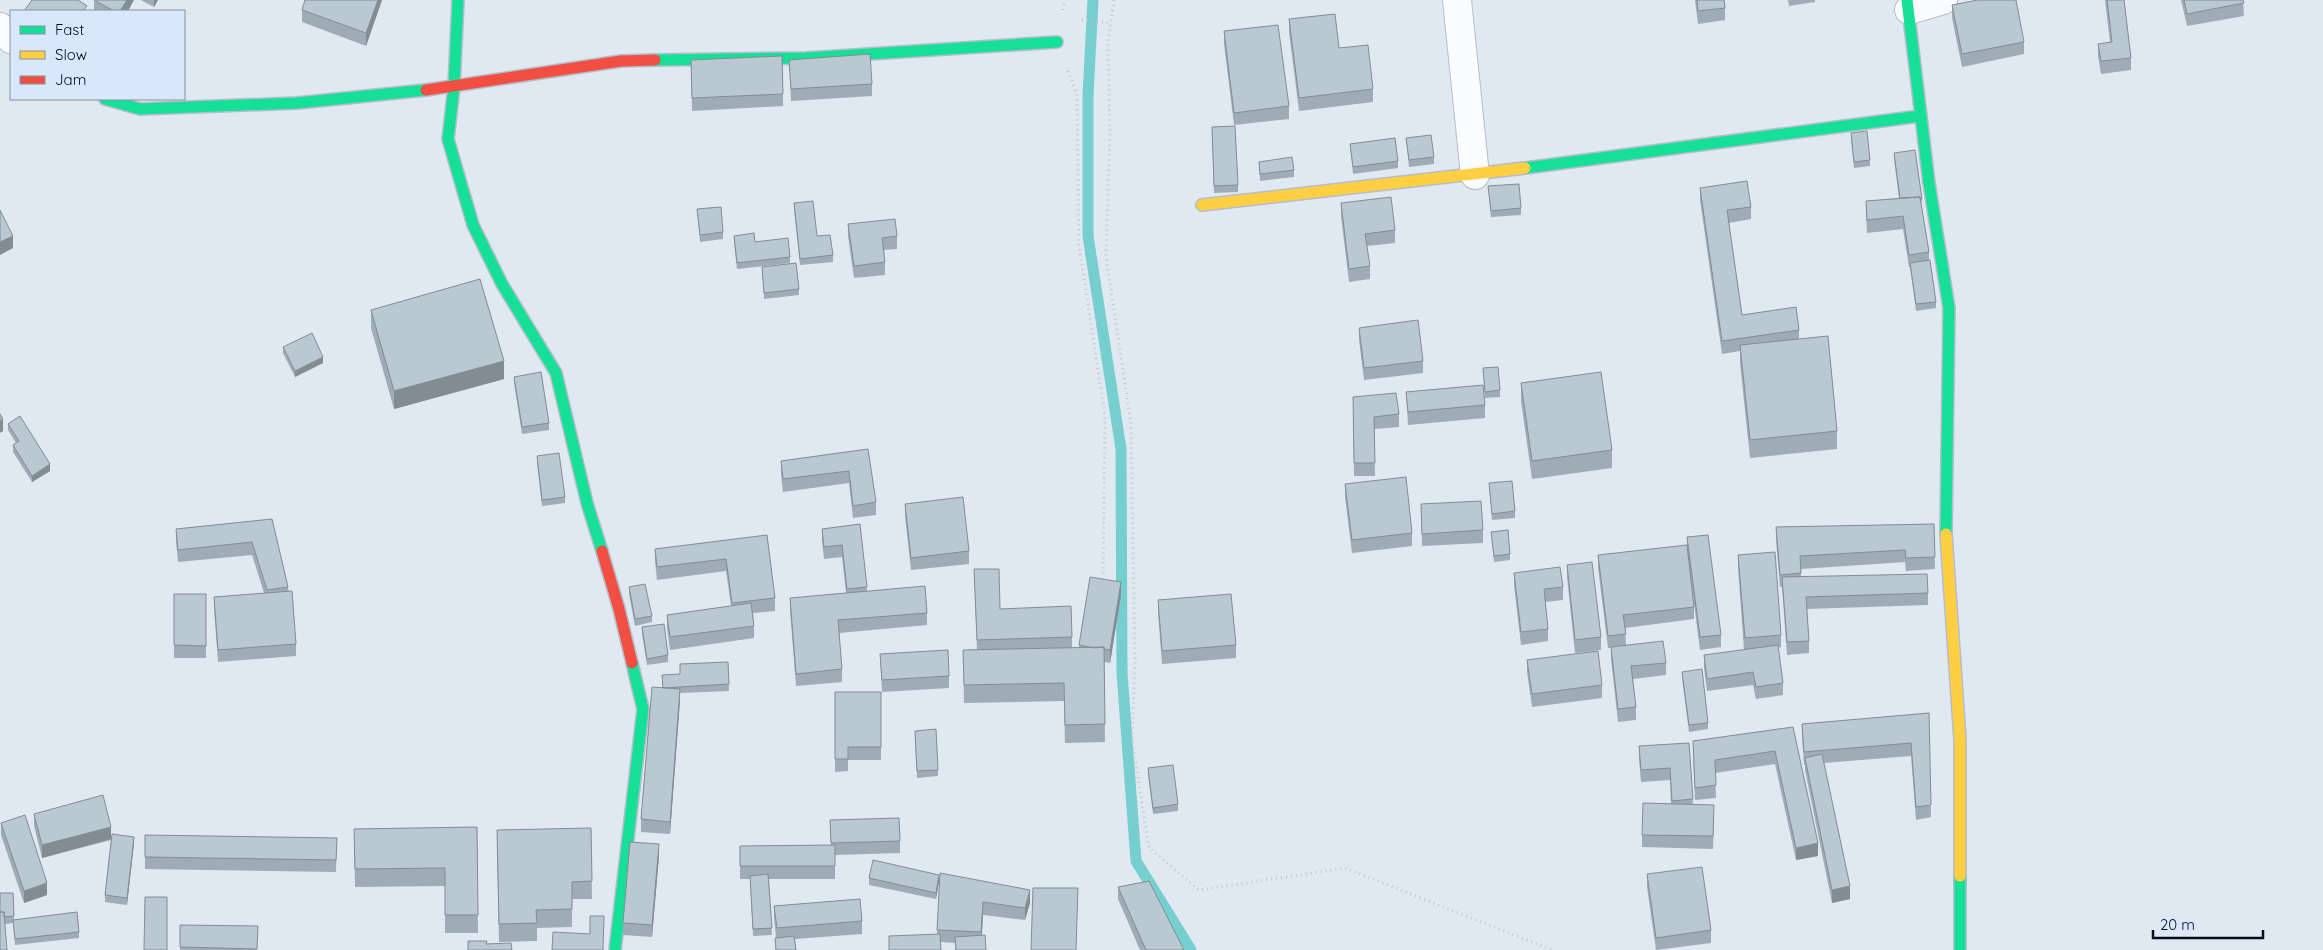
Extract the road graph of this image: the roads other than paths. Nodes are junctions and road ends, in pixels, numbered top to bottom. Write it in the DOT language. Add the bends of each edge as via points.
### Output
graph roads {
  1 [pos="458,0"];
  2 [pos="1457,0"];
  3 [pos="1944,0"];
  4 [pos="1908,5"];
  5 [pos="0,27"];
  6 [pos="10,38"];
  7 [pos="1057,42"];
  8 [pos="454,87"];
  9 [pos="108,100"];
  10 [pos="1920,116"];
  11 [pos="1475,175"];
  12 [pos="1202,205"];
  13 [pos="615,950"];
  14 [pos="1960,950"];
  1 -- 8 [label="street"];
  2 -- 11 [label="street"];
  3 -- 4 [label="street"];
  4 -- 10 [label="street"];
  5 -- 6 [label="street"];
  7 -- 8 [label="street" via="806,58 621,61"];
  8 -- 9 [label="street" via="297,104 140,109"];
  8 -- 13 [label="street" via="448,139 473,225 502,284 556,373 587,503 619,609 643,709"];
  10 -- 11 [label="street"];
  10 -- 14 [label="street" via="1948,308 1945,520 1960,740"];
  11 -- 12 [label="street"];
}
